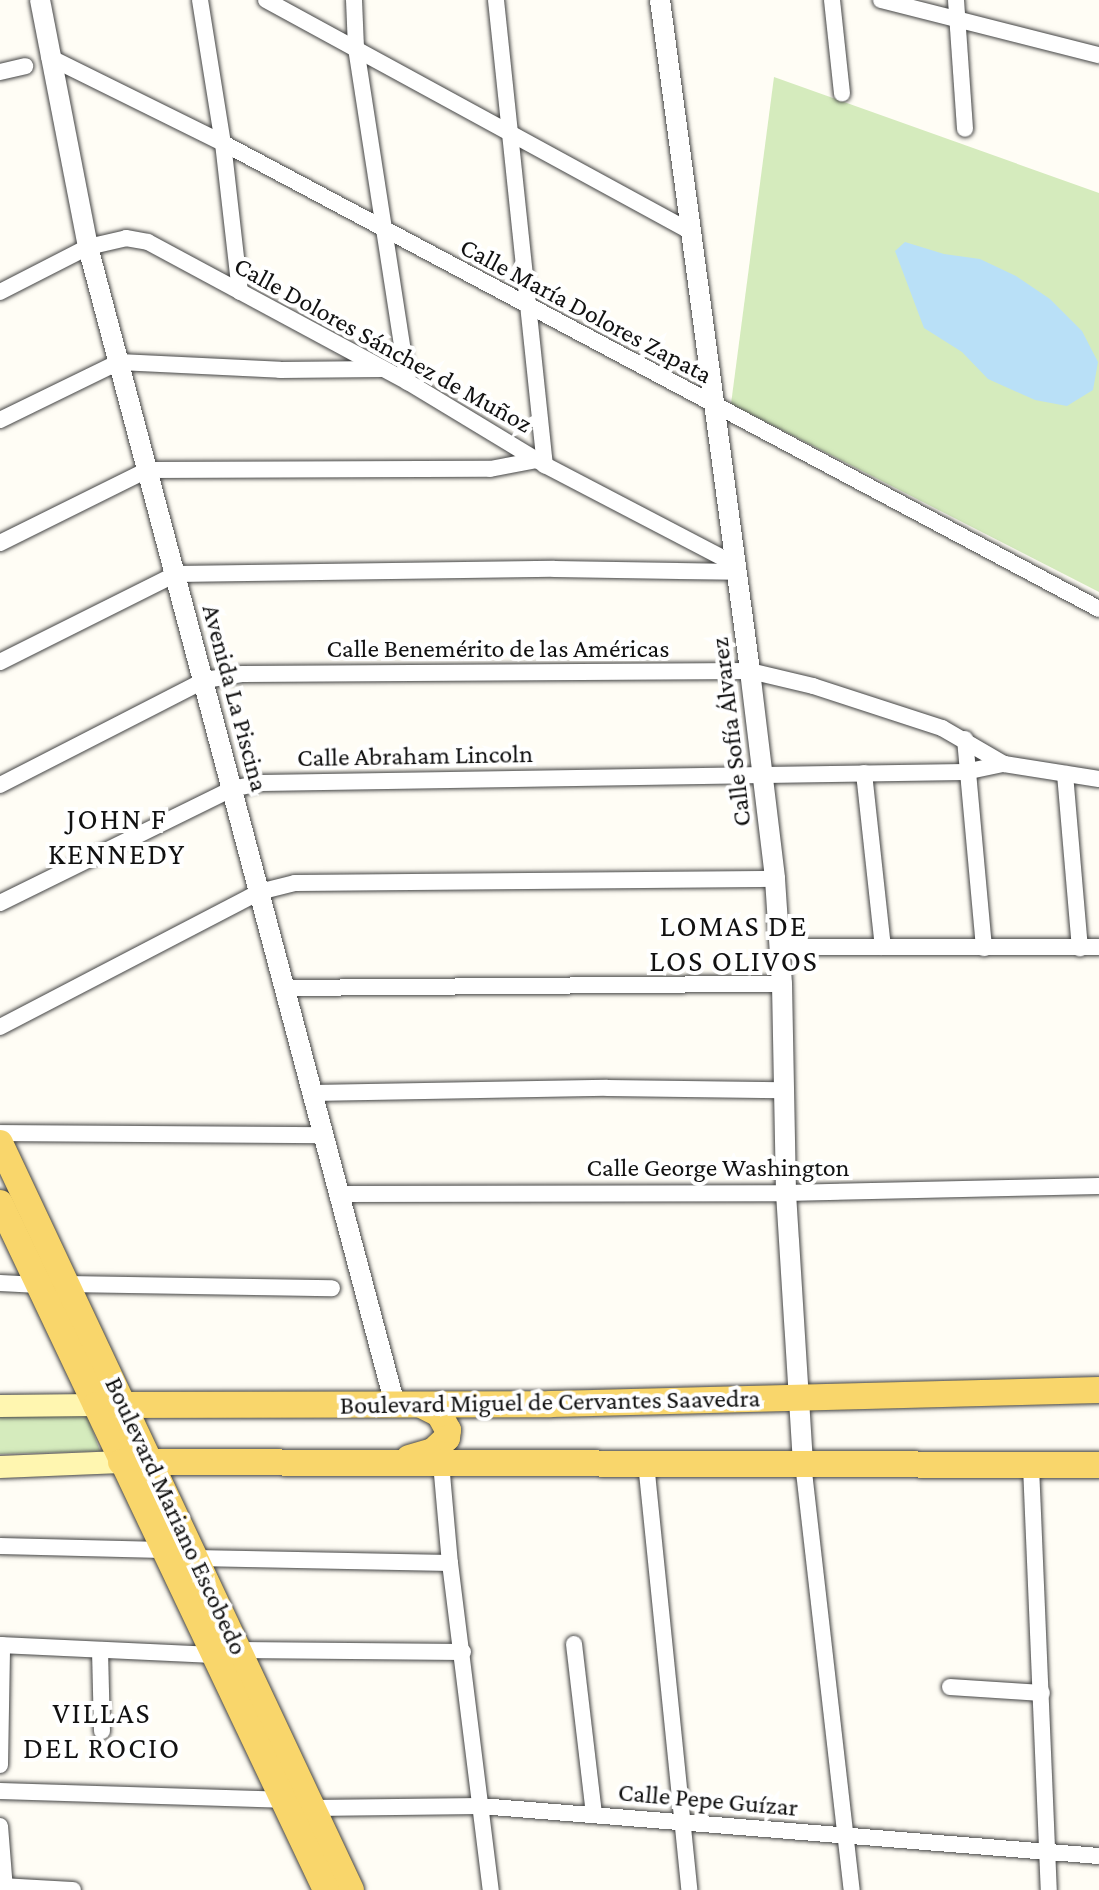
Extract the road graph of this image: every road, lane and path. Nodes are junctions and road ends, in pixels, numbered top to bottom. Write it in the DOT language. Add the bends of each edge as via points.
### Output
graph roads {
  1 [pos="40,0"];
  2 [pos="200,0"];
  3 [pos="266,0"];
  4 [pos="354,0"];
  5 [pos="496,0"];
  6 [pos="660,0"];
  7 [pos="832,0"];
  8 [pos="881,0"];
  9 [pos="956,0"];
  10 [pos="958,19"];
  11 [pos="356,48"];
  12 [pos="1099,55"];
  13 [pos="49,57"];
  14 [pos="25,66"];
  15 [pos="0,72"];
  16 [pos="842,93"];
  17 [pos="965,129"];
  18 [pos="511,134"];
  19 [pos="223,143"];
  20 [pos="384,229"];
  21 [pos="692,232"];
  22 [pos="88,247"];
  23 [pos="0,292"];
  24 [pos="240,292"];
  25 [pos="531,306"];
  26 [pos="119,362"];
  27 [pos="384,369"];
  28 [pos="408,382"];
  29 [pos="715,408"];
  30 [pos="0,420"];
  31 [pos="541,462"];
  32 [pos="147,470"];
  33 [pos="0,543"];
  34 [pos="737,569"];
  35 [pos="176,574"];
  36 [pos="1099,609"];
  37 [pos="0,662"];
  38 [pos="750,671"];
  39 [pos="205,680"];
  40 [pos="965,739"];
  41 [pos="1004,764"];
  42 [pos="965,772"];
  43 [pos="864,773"];
  44 [pos="1065,774"];
  45 [pos="763,775"];
  46 [pos="1099,779"];
  47 [pos="0,785"];
  48 [pos="232,789"];
  49 [pos="775,879"];
  50 [pos="259,892"];
  51 [pos="0,903"];
  52 [pos="780,947"];
  53 [pos="883,947"];
  54 [pos="1099,947"];
  55 [pos="984,948"];
  56 [pos="1080,948"];
  57 [pos="782,984"];
  58 [pos="284,988"];
  59 [pos="0,1027"];
  60 [pos="782,1090"];
  61 [pos="312,1093"];
  62 [pos="0,1133"];
  63 [pos="322,1135"];
  64 [pos="0,1143"];
  65 [pos="1099,1186"];
  66 [pos="786,1193"];
  67 [pos="337,1194"];
  68 [pos="0,1203"];
  69 [pos="0,1283"];
  70 [pos="66,1284"];
  71 [pos="39,1285"];
  72 [pos="332,1288"];
  73 [pos="1099,1390"];
  74 [pos="799,1399"];
  75 [pos="96,1405"];
  76 [pos="125,1405"];
  77 [pos="408,1405"];
  78 [pos="0,1406"];
  79 [pos="121,1462"];
  80 [pos="151,1463"];
  81 [pos="390,1463"];
  82 [pos="441,1463"];
  83 [pos="646,1463"];
  84 [pos="803,1463"];
  85 [pos="1099,1465"];
  86 [pos="1031,1466"];
  87 [pos="0,1467"];
  88 [pos="0,1546"];
  89 [pos="163,1550"];
  90 [pos="195,1558"];
  91 [pos="450,1563"];
  92 [pos="574,1644"];
  93 [pos="1,1645"];
  94 [pos="100,1650"];
  95 [pos="463,1652"];
  96 [pos="226,1653"];
  97 [pos="950,1687"];
  98 [pos="1042,1693"];
  99 [pos="102,1731"];
  100 [pos="0,1765"];
  101 [pos="0,1791"];
  102 [pos="282,1800"];
  103 [pos="480,1806"];
  104 [pos="313,1808"];
  105 [pos="594,1815"];
  106 [pos="682,1822"];
  107 [pos="0,1826"];
  108 [pos="846,1834"];
  109 [pos="1048,1853"];
  110 [pos="1099,1856"];
  111 [pos="3,1888"];
  112 [pos="73,1890"];
  113 [pos="326,1890"];
  114 [pos="351,1890"];
  115 [pos="491,1890"];
  116 [pos="689,1890"];
  117 [pos="852,1890"];
  118 [pos="1049,1890"];
  1 -- 13 [label="street, Avenida La Piscina"];
  2 -- 19 [label="street"];
  3 -- 11 [label="street"];
  4 -- 11 [label="street"];
  5 -- 18 [label="street"];
  6 -- 21 [label="street, Calle Sofía Álvarez"];
  7 -- 16 [label="street"];
  8 -- 10 [label="street"];
  9 -- 10 [label="street"];
  10 -- 12 [label="street"];
  10 -- 17 [label="street"];
  11 -- 18 [label="street"];
  11 -- 20 [label="street"];
  13 -- 19 [label="street, Calle María Dolores Zapata"];
  13 -- 22 [label="street, Avenida La Piscina"];
  14 -- 15 [label="street"];
  18 -- 21 [label="street"];
  18 -- 25 [label="street"];
  19 -- 20 [label="street, Calle María Dolores Zapata"];
  19 -- 24 [label="street"];
  20 -- 25 [label="street, Calle María Dolores Zapata"];
  20 -- 28 [label="street"];
  21 -- 29 [label="street, Calle Sofía Álvarez"];
  22 -- 23 [label="street, Calle Dolores Sánchez de Muñoz"];
  22 -- 24 [label="street, Calle Dolores Sánchez de Muñoz" via="126,238 148,242"];
  22 -- 26 [label="street, Avenida La Piscina"];
  24 -- 27 [label="street, Calle Dolores Sánchez de Muñoz"];
  25 -- 29 [label="street, Calle María Dolores Zapata"];
  25 -- 31 [label="street"];
  26 -- 27 [label="street"];
  26 -- 30 [label="street"];
  26 -- 32 [label="street, Avenida La Piscina"];
  27 -- 28 [label="street, Calle Dolores Sánchez de Muñoz"];
  28 -- 31 [label="street, Calle Dolores Sánchez de Muñoz"];
  29 -- 34 [label="street, Calle Sofía Álvarez"];
  29 -- 36 [label="street, Calle María Dolores Zapata"];
  31 -- 32 [label="street" via="490,469"];
  31 -- 34 [label="street, Calle Dolores Sánchez de Muñoz"];
  32 -- 33 [label="street"];
  32 -- 35 [label="street, Avenida La Piscina"];
  34 -- 35 [label="street"];
  34 -- 38 [label="street, Calle Sofía Álvarez"];
  35 -- 37 [label="street"];
  35 -- 39 [label="street, Avenida La Piscina"];
  38 -- 39 [label="street, Calle Benemérito de las Américas" via="242,674"];
  38 -- 40 [label="street, Calle Benemérito de las Américas" via="813,686"];
  38 -- 45 [label="street, Calle Sofía Álvarez"];
  39 -- 47 [label="street, Calle Benemérito de las Américas"];
  39 -- 48 [label="street, Avenida La Piscina"];
  40 -- 41 [label="street, Calle Benemérito de las Américas"];
  40 -- 42 [label="street"];
  41 -- 42 [label="street, Calle Abraham Lincoln"];
  41 -- 44 [label="street"];
  42 -- 43 [label="street, Calle Abraham Lincoln"];
  42 -- 55 [label="street"];
  43 -- 45 [label="street, Calle Abraham Lincoln"];
  43 -- 53 [label="street"];
  44 -- 46 [label="street"];
  44 -- 56 [label="street"];
  45 -- 48 [label="street, Calle Abraham Lincoln" via="322,780"];
  45 -- 49 [label="street, Calle Sofía Álvarez"];
  48 -- 50 [label="street, Avenida La Piscina"];
  48 -- 51 [label="street, Calle Abraham Lincoln"];
  49 -- 50 [label="street" via="336,881"];
  49 -- 52 [label="street, Calle Sofía Álvarez"];
  50 -- 58 [label="street, Avenida La Piscina"];
  50 -- 59 [label="street"];
  52 -- 53 [label="street"];
  52 -- 57 [label="street, Calle Sofía Álvarez"];
  53 -- 55 [label="street"];
  54 -- 56 [label="street"];
  55 -- 56 [label="street"];
  57 -- 58 [label="street"];
  57 -- 60 [label="street, Calle Sofía Álvarez"];
  58 -- 61 [label="street, Avenida La Piscina"];
  60 -- 61 [label="street"];
  60 -- 66 [label="street, Calle Sofía Álvarez"];
  61 -- 63 [label="street, Avenida La Piscina"];
  62 -- 63 [label="street"];
  63 -- 67 [label="street, Avenida La Piscina"];
  64 -- 70 [label="main road, Boulevard Mariano Escobedo"];
  65 -- 66 [label="street, Calle George Washington"];
  66 -- 67 [label="street, Calle George Washington"];
  66 -- 74 [label="street, Calle Sofía Álvarez"];
  67 -- 77 [label="street, Avenida La Piscina"];
  68 -- 71 [label="main road, Boulevard Mariano Escobedo"];
  69 -- 71 [label="street"];
  70 -- 72 [label="street"];
  70 -- 76 [label="main road, Boulevard Mariano Escobedo"];
  71 -- 75 [label="main road, Boulevard Mariano Escobedo"];
  73 -- 74 [label="main road, Boulevard Miguel de Cervantes Saavedra"];
  74 -- 77 [label="main road, Boulevard Miguel de Cervantes Saavedra"];
  74 -- 84 [label="street, Calle Sofía Álvarez"];
  75 -- 76 [label="main road, Boulevard Miguel de Cervantes Saavedra"];
  75 -- 78 [label="main road, Boulevard Miguel de Cervantes Saavedra"];
  75 -- 79 [label="main road, Boulevard Mariano Escobedo"];
  76 -- 77 [label="main road, Boulevard Miguel de Cervantes Saavedra"];
  76 -- 80 [label="main road, Boulevard Mariano Escobedo"];
  77 -- 81 [label="main road" via="439,1414 447,1438 433,1451"];
  79 -- 80 [label="main road"];
  79 -- 87 [label="main road"];
  79 -- 89 [label="main road, Boulevard Mariano Escobedo"];
  80 -- 81 [label="main road"];
  80 -- 90 [label="main road, Boulevard Mariano Escobedo"];
  81 -- 82 [label="main road"];
  82 -- 83 [label="main road"];
  82 -- 91 [label="street"];
  83 -- 84 [label="main road"];
  83 -- 106 [label="street"];
  84 -- 86 [label="main road"];
  84 -- 108 [label="street"];
  85 -- 86 [label="main road"];
  86 -- 98 [label="street"];
  88 -- 89 [label="street"];
  89 -- 96 [label="main road, Boulevard Mariano Escobedo"];
  90 -- 91 [label="street"];
  90 -- 96 [label="main road, Boulevard Mariano Escobedo"];
  91 -- 95 [label="street"];
  92 -- 105 [label="street"];
  93 -- 94 [label="street"];
  93 -- 100 [label="street"];
  94 -- 96 [label="street"];
  94 -- 99 [label="street"];
  95 -- 96 [label="street"];
  95 -- 103 [label="street"];
  96 -- 102 [label="main road, Boulevard Mariano Escobedo"];
  96 -- 104 [label="main road, Boulevard Mariano Escobedo"];
  97 -- 98 [label="street"];
  98 -- 109 [label="street"];
  101 -- 102 [label="street"];
  102 -- 113 [label="main road, Boulevard Mariano Escobedo"];
  103 -- 104 [label="street, Calle Pepe Guízar"];
  103 -- 105 [label="street, Calle Pepe Guízar"];
  103 -- 115 [label="street"];
  104 -- 114 [label="main road, Boulevard Mariano Escobedo"];
  105 -- 106 [label="street, Calle Pepe Guízar"];
  106 -- 108 [label="street, Calle Pepe Guízar"];
  106 -- 116 [label="street"];
  107 -- 111 [label="street"];
  108 -- 109 [label="street, Calle Pepe Guízar"];
  108 -- 117 [label="street"];
  109 -- 110 [label="street, Calle Pepe Guízar"];
  109 -- 118 [label="street"];
  111 -- 112 [label="street"];
}
